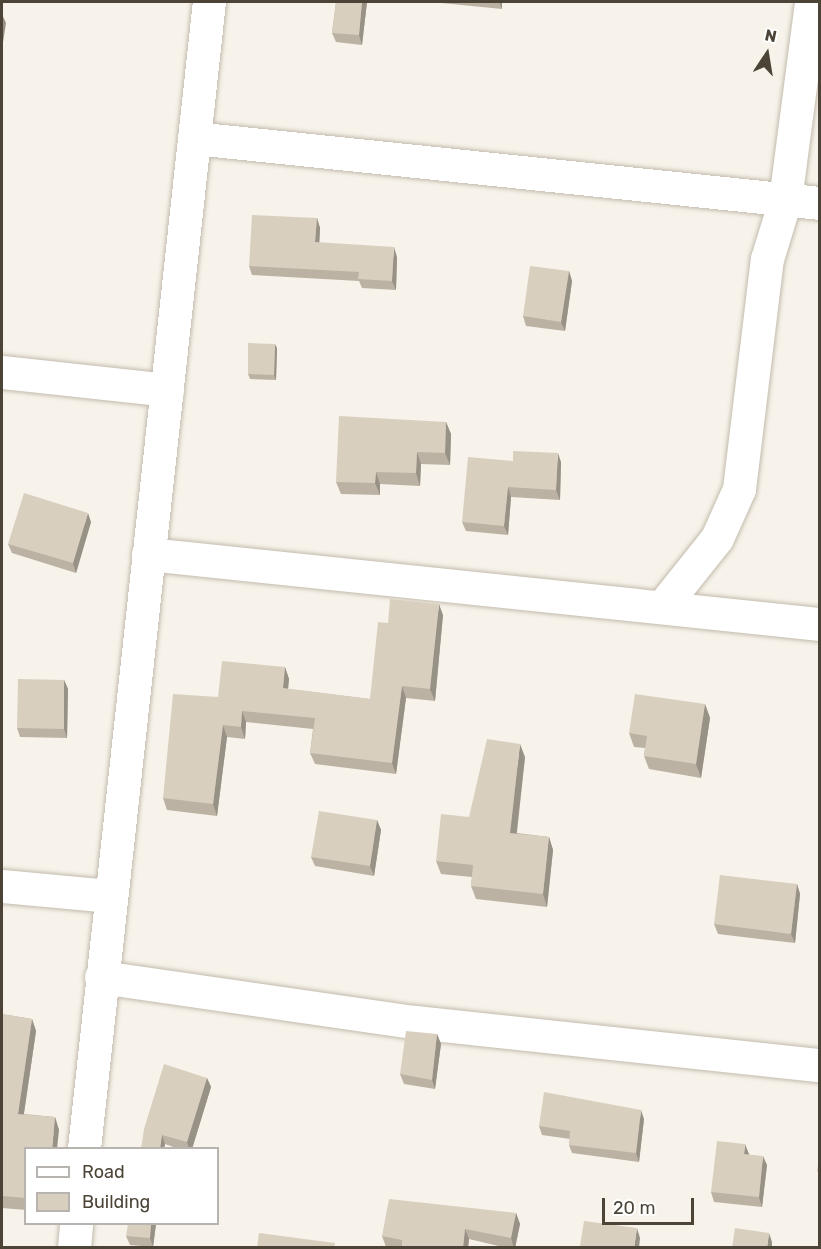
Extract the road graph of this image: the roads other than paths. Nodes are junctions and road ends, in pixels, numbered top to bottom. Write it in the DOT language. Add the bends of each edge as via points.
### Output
graph roads {
  1 [pos="208,2"];
  2 [pos="811,2"];
  3 [pos="194,138"];
  4 [pos="786,200"];
  5 [pos="819,203"];
  6 [pos="2,372"];
  7 [pos="167,390"];
  8 [pos="148,554"];
  9 [pos="662,607"];
  10 [pos="819,624"];
  11 [pos="2,886"];
  12 [pos="109,896"];
  13 [pos="101,977"];
  14 [pos="819,1065"];
  15 [pos="84,1147"];
  16 [pos="76,1225"];
  17 [pos="74,1248"];
  1 -- 3 [label="street"];
  2 -- 4 [label="street"];
  3 -- 4 [label="street"];
  3 -- 7 [label="street"];
  4 -- 5 [label="street"];
  4 -- 9 [label="street" via="767,259 739,489 717,538"];
  6 -- 7 [label="street"];
  7 -- 8 [label="street"];
  8 -- 9 [label="street"];
  8 -- 12 [label="street"];
  9 -- 10 [label="street"];
  11 -- 12 [label="street"];
  12 -- 13 [label="street"];
  13 -- 14 [label="street" via="415,1022"];
  13 -- 15 [label="street"];
  16 -- 17 [label="street"];
}
